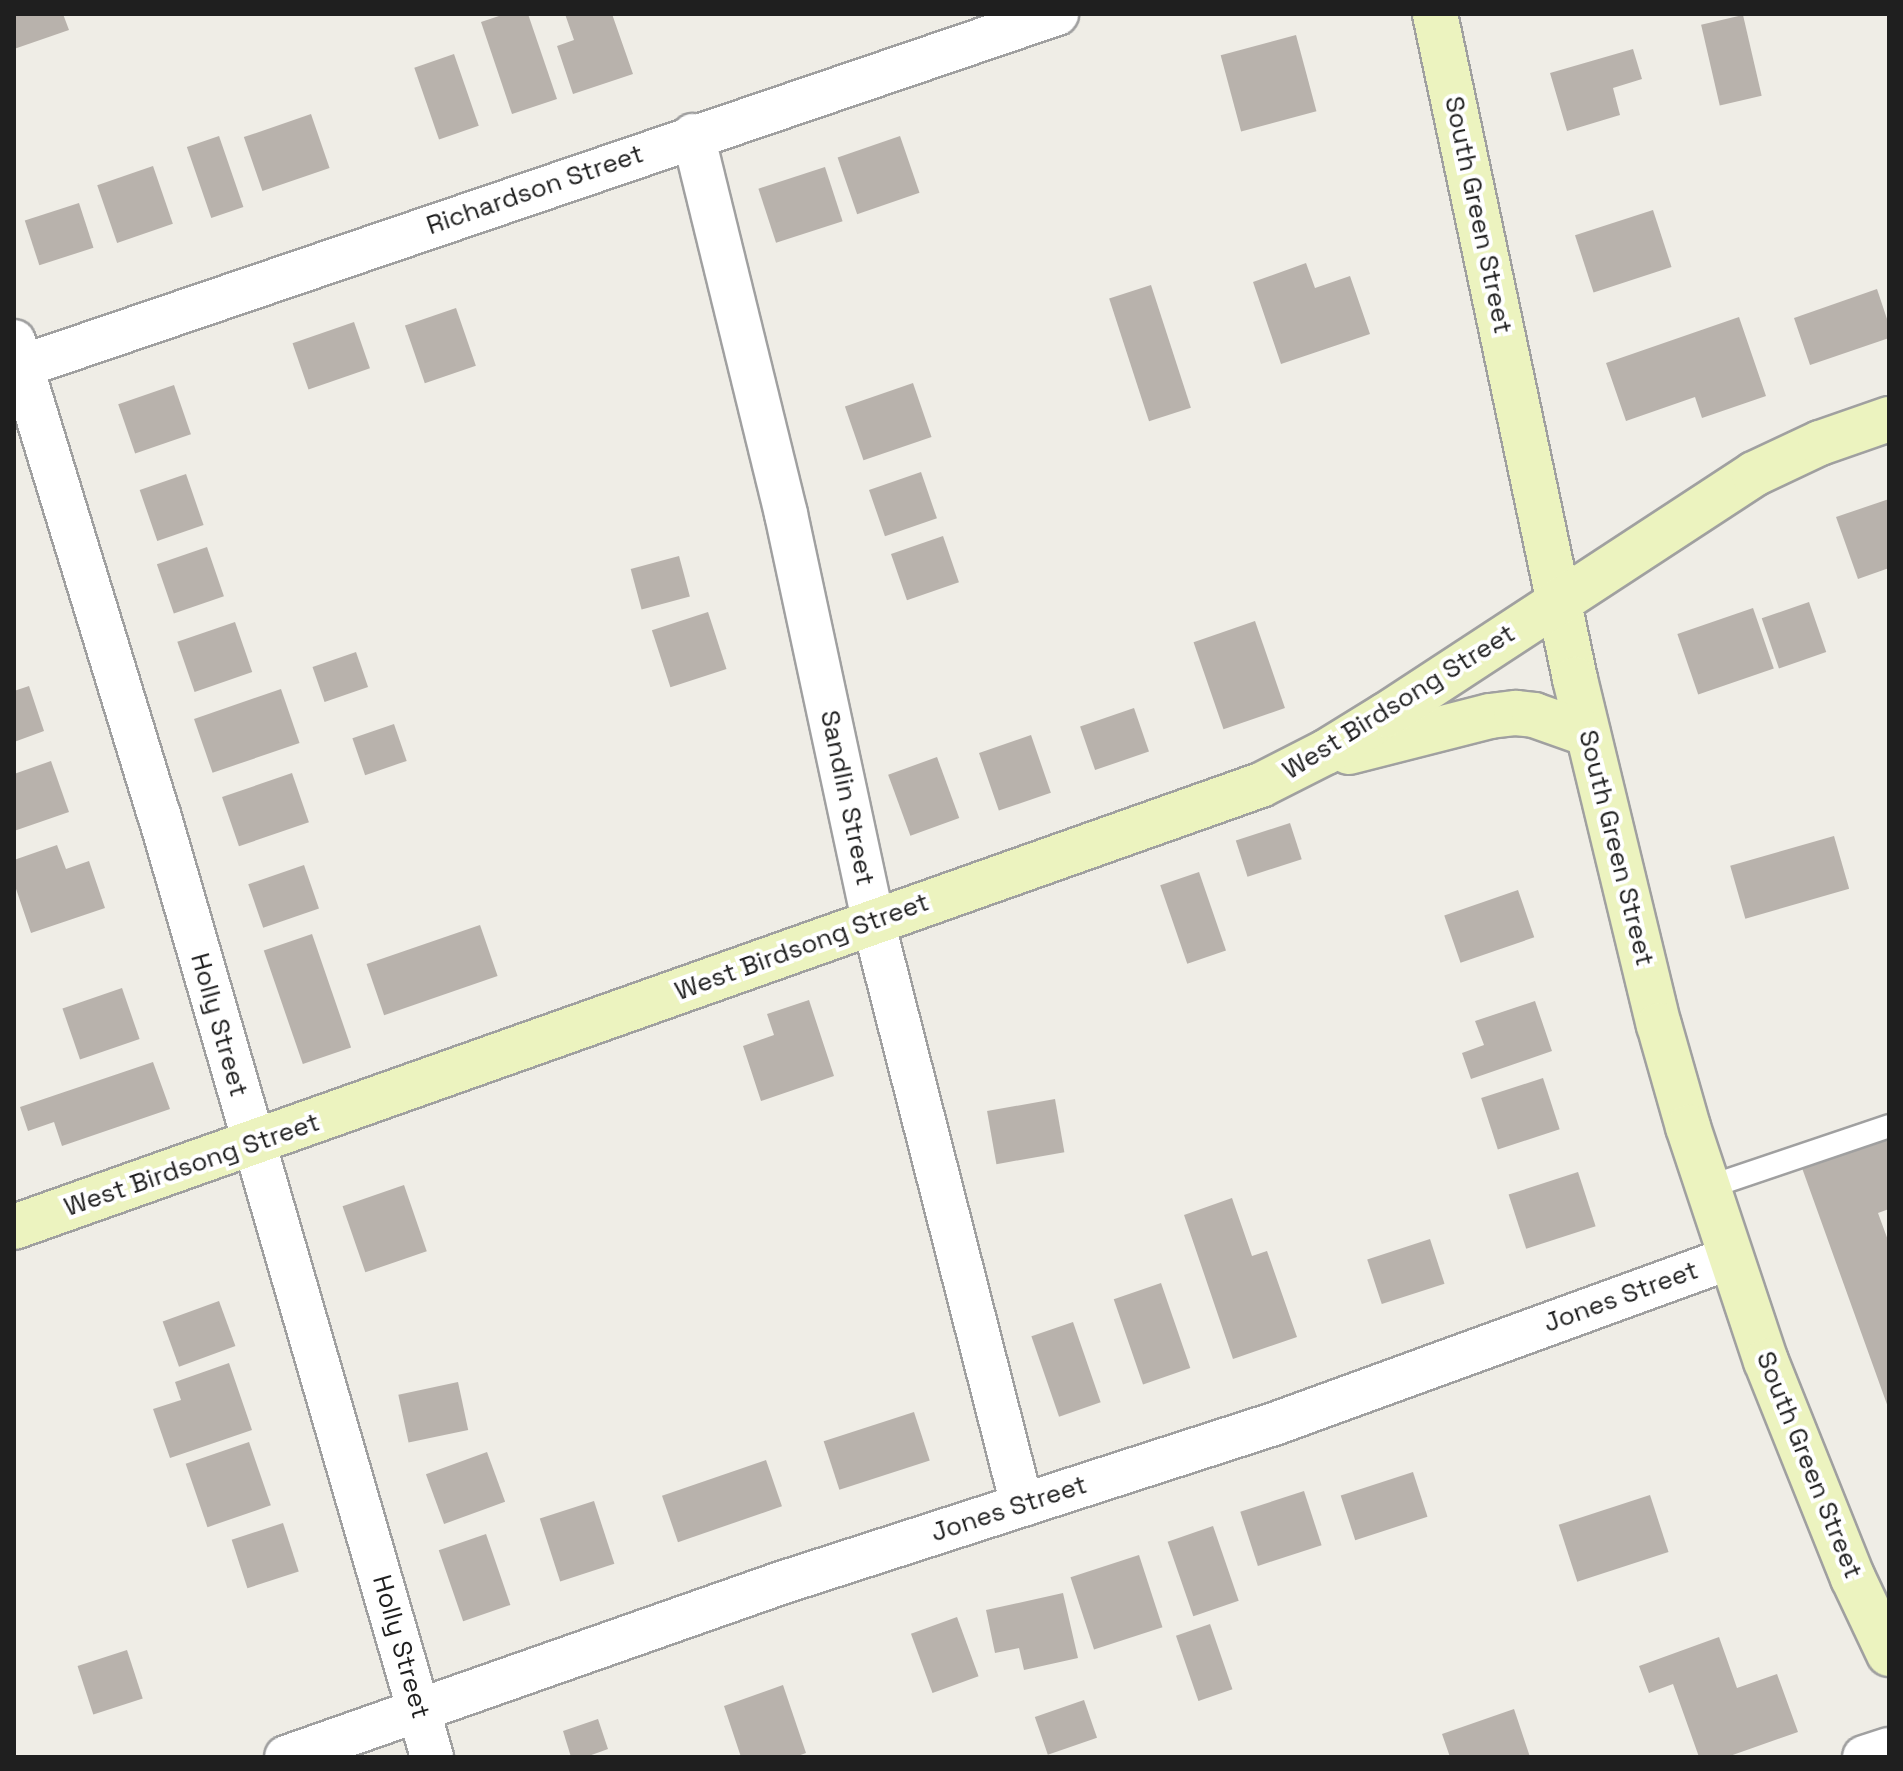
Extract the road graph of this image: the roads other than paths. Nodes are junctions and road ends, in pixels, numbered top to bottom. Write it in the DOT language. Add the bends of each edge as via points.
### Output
graph roads {
  1 [pos="1057,14"];
  2 [pos="1435,14"];
  3 [pos="693,135"];
  4 [pos="16,359"];
  5 [pos="1889,419"];
  6 [pos="1558,602"];
  7 [pos="1588,734"];
  8 [pos="1305,764"];
  9 [pos="873,921"];
  10 [pos="1889,1126"];
  11 [pos="252,1144"];
  12 [pos="1709,1187"];
  13 [pos="14,1227"];
  14 [pos="1730,1258"];
  15 [pos="1022,1505"];
  16 [pos="1889,1654"];
  17 [pos="419,1711"];
  18 [pos="1889,1749"];
  19 [pos="286,1757"];
  20 [pos="432,1757"];
  21 [pos="1864,1757"];
  1 -- 3 [label="street, Richardson Street"];
  2 -- 6 [label="street, South Green Street"];
  3 -- 4 [label="street, Richardson Street"];
  3 -- 9 [label="street, Sandlin Street" via="786,514"];
  4 -- 11 [label="street, Holly Street" via="159,814"];
  5 -- 6 [label="street, West Birdsong Street" via="1754,474"];
  6 -- 7 [label="street, South Green Street"];
  6 -- 8 [label="street, West Birdsong Street"];
  7 -- 8 [label="street" via="1534,715 1490,716"];
  7 -- 12 [label="street, South Green Street" via="1659,1025"];
  8 -- 9 [label="street, West Birdsong Street" via="1217,803"];
  9 -- 11 [label="street, West Birdsong Street"];
  9 -- 15 [label="street, Sandlin Street"];
  10 -- 12 [label="lane"];
  11 -- 13 [label="street, West Birdsong Street"];
  11 -- 17 [label="street, Holly Street"];
  12 -- 14 [label="street, South Green Street"];
  14 -- 15 [label="street, Jones Street" via="1274,1424"];
  14 -- 16 [label="street, South Green Street" via="1825,1511"];
  15 -- 17 [label="street, Jones Street" via="781,1583"];
  17 -- 19 [label="street, Jones Street"];
  17 -- 20 [label="street, Holly Street"];
  18 -- 21 [label="street"];
}
